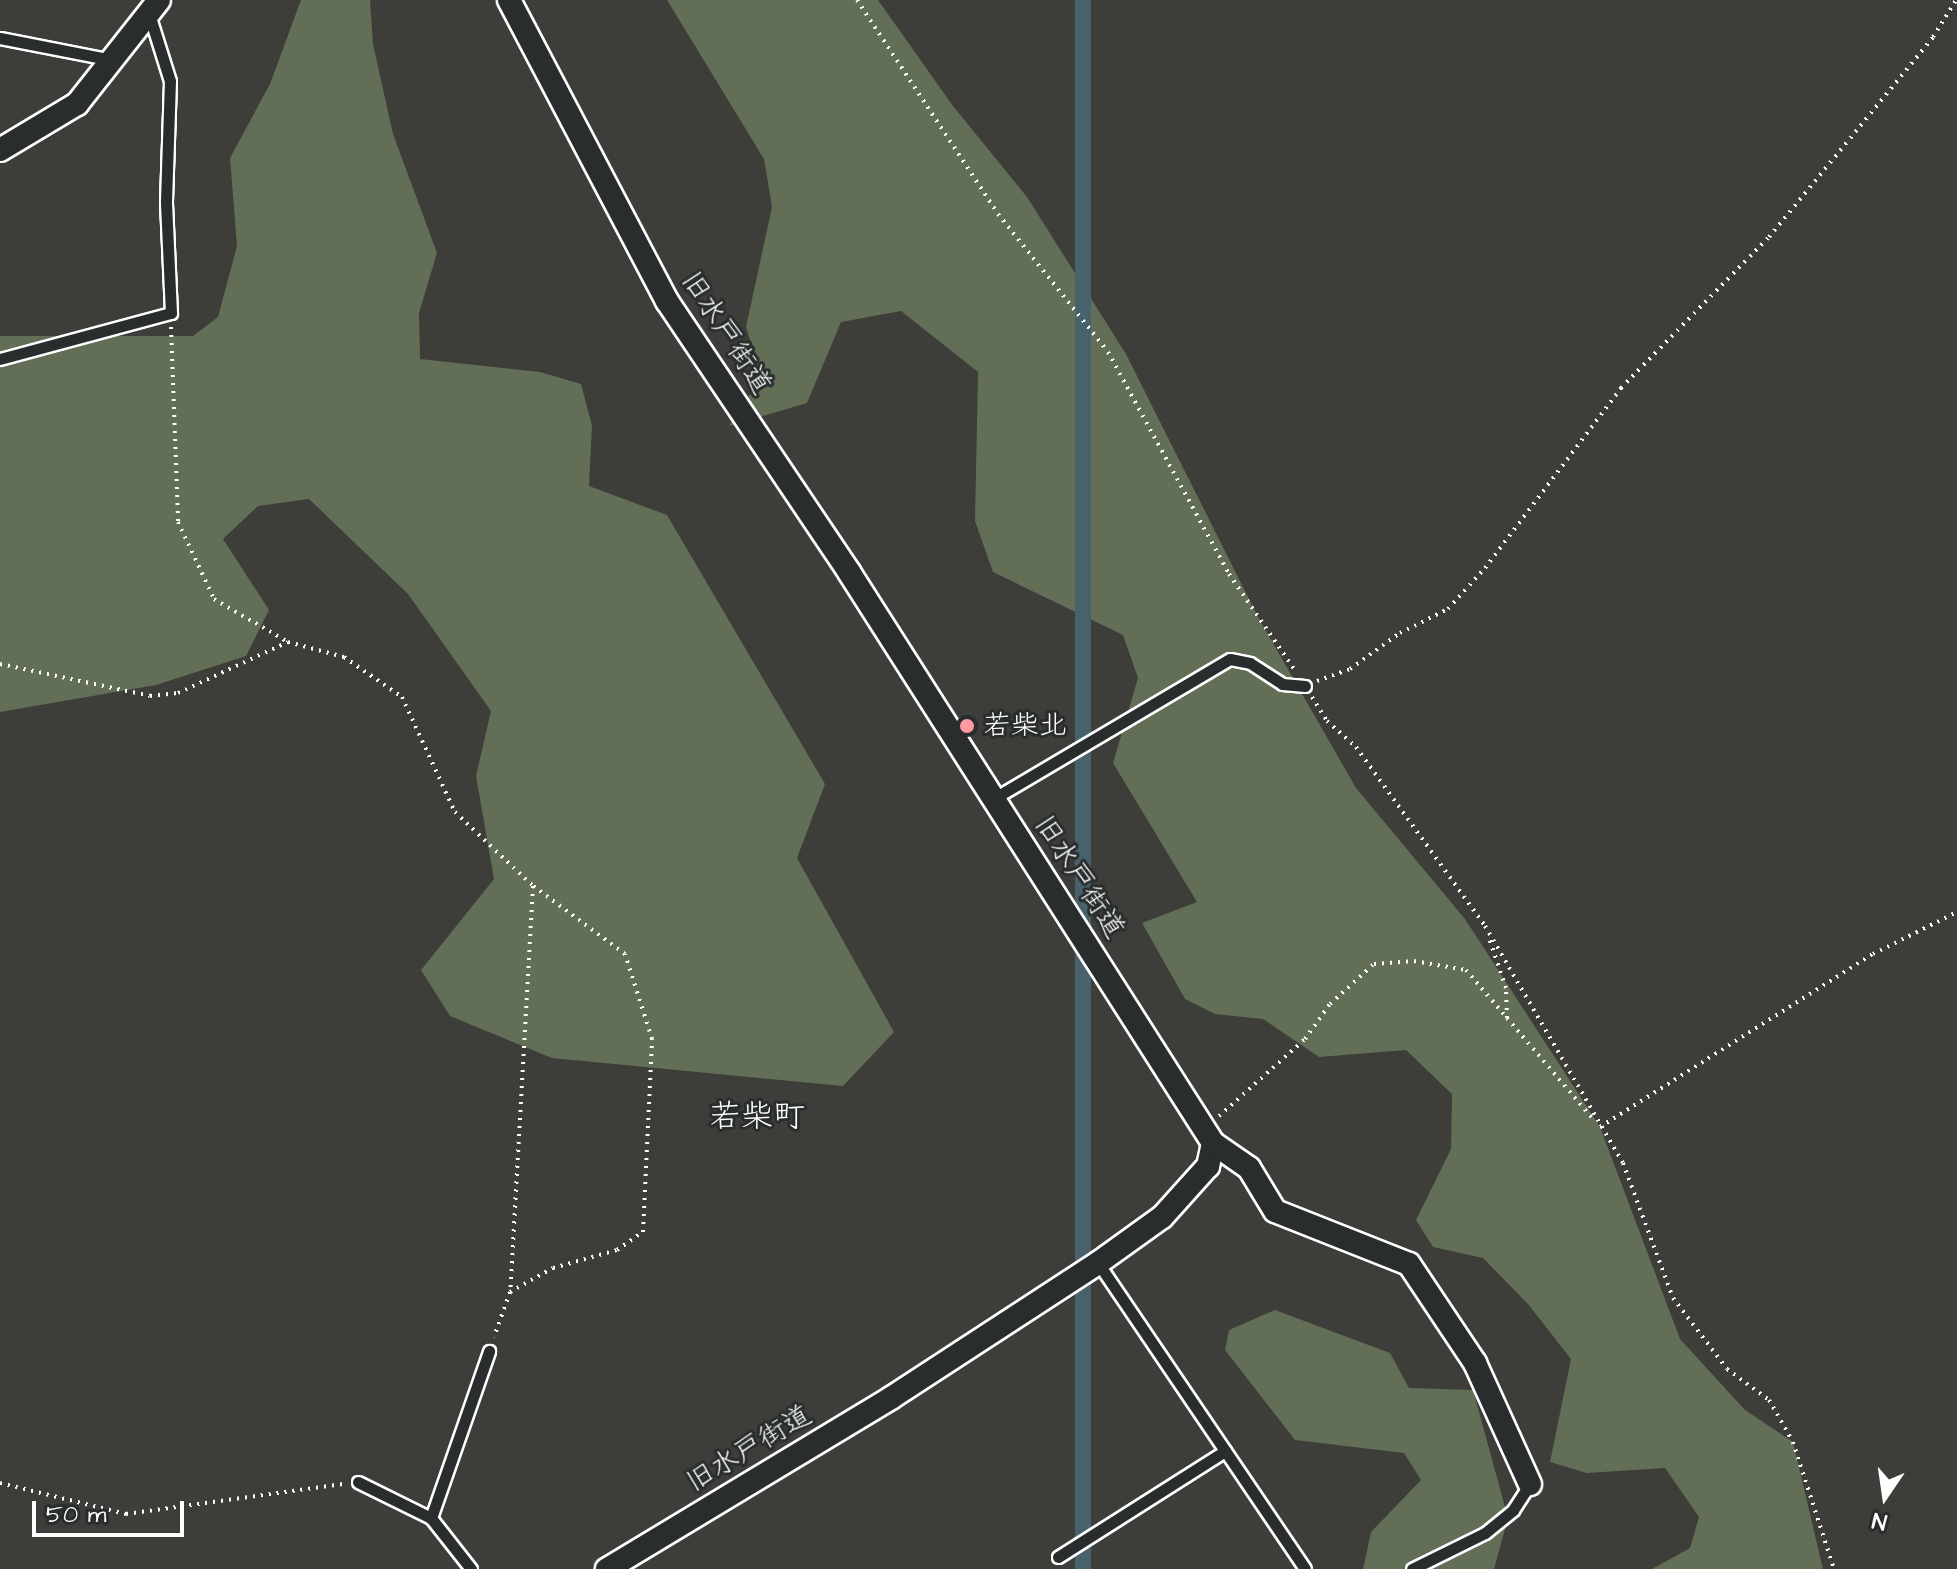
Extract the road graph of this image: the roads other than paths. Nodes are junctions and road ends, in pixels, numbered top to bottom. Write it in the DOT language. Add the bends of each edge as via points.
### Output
graph roads {
  1 [pos="509,0"];
  2 [pos="154,6"];
  3 [pos="0,38"];
  4 [pos="112,60"];
  5 [pos="0,150"];
  6 [pos="0,359"];
  7 [pos="1305,686"];
  8 [pos="993,799"];
  9 [pos="1210,1136"];
  10 [pos="1098,1263"];
  11 [pos="489,1351"];
  12 [pos="1225,1451"];
  13 [pos="358,1482"];
  14 [pos="1530,1484"];
  15 [pos="431,1518"];
  16 [pos="1058,1557"];
  17 [pos="471,1569"];
  18 [pos="607,1569"];
  19 [pos="1305,1569"];
  20 [pos="1412,1569"];
  1 -- 8 [label="street, 旧水戸街道" via="667,301"];
  2 -- 4 [label="street"];
  2 -- 6 [label="lane" via="170,81 166,201 171,313"];
  3 -- 4 [label="lane"];
  4 -- 5 [label="street" via="77,104"];
  7 -- 8 [label="lane" via="1282,684 1250,663 1230,659"];
  8 -- 9 [label="street, 旧水戸街道"];
  9 -- 10 [label="street, 旧水戸街道" via="1208,1166 1162,1217"];
  9 -- 14 [label="street" via="1249,1168 1275,1211 1409,1264 1475,1363"];
  10 -- 12 [label="lane"];
  10 -- 18 [label="street, 旧水戸街道" via="891,1398"];
  11 -- 15 [label="lane"];
  12 -- 16 [label="lane"];
  12 -- 19 [label="lane"];
  13 -- 15 [label="lane"];
  14 -- 20 [label="lane" via="1513,1510 1485,1533"];
  15 -- 17 [label="lane"];
}
